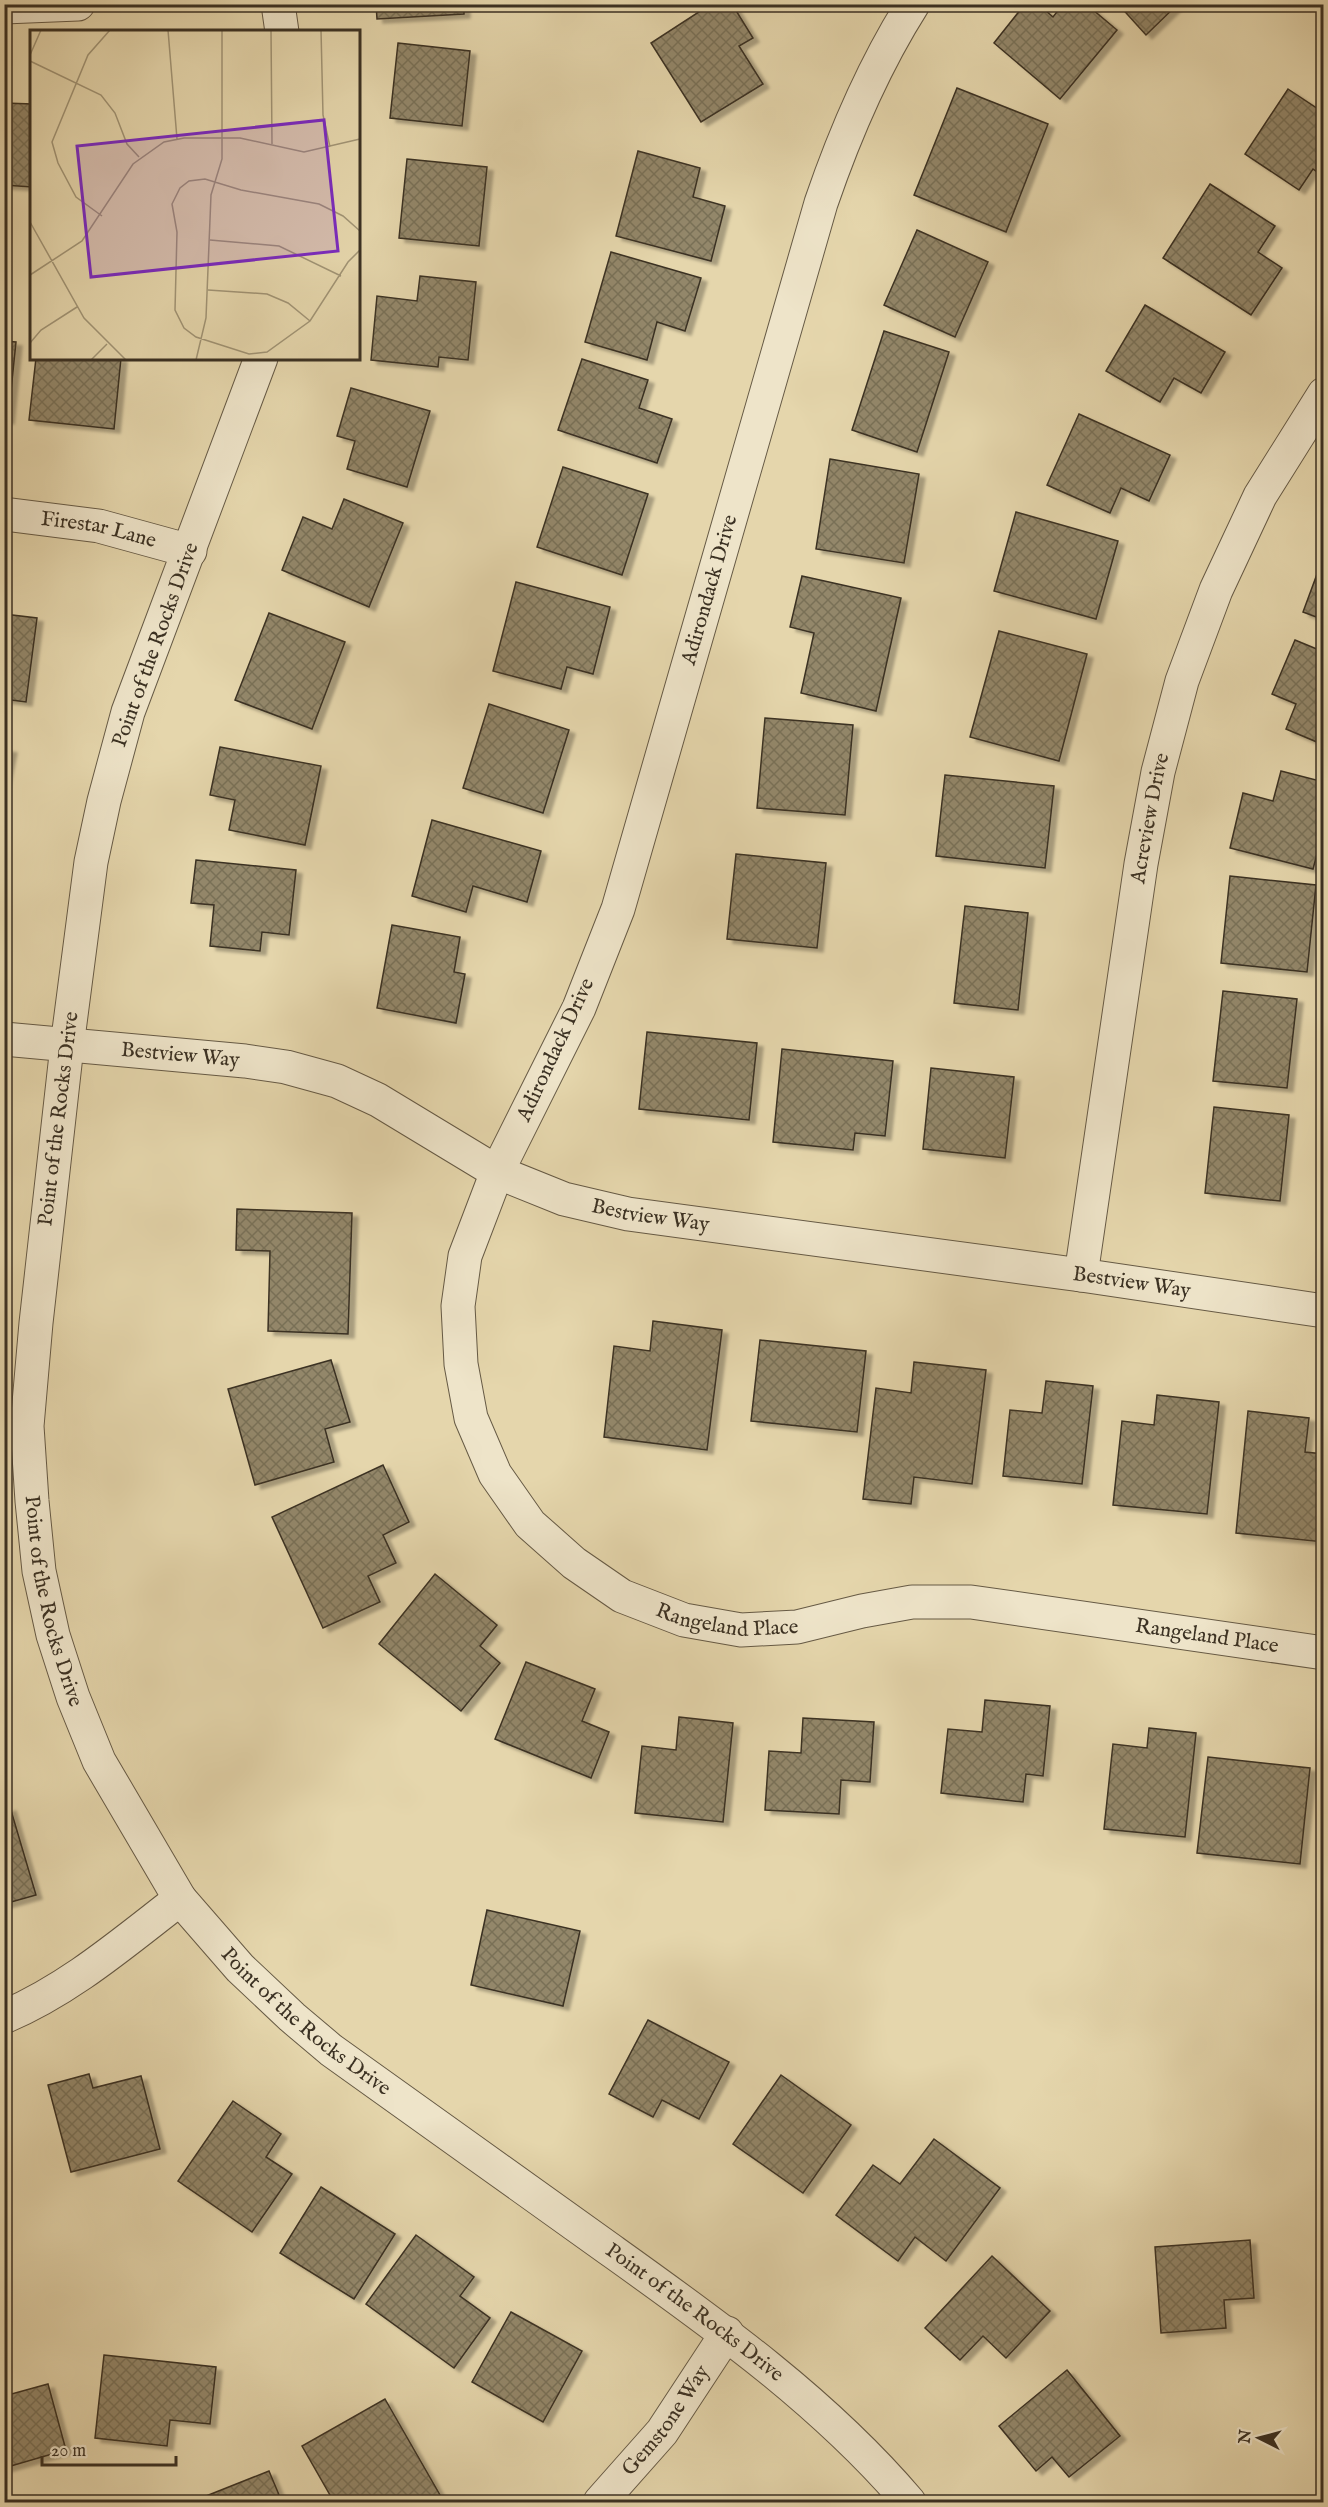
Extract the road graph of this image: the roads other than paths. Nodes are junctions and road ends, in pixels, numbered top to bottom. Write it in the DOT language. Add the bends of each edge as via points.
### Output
graph roads {
  1 [pos="78,4"];
  2 [pos="278,4"];
  3 [pos="913,4"];
  4 [pos="4,7"];
  5 [pos="282,30"];
  6 [pos="260,360"];
  7 [pos="1323,394"];
  8 [pos="4,514"];
  9 [pos="190,551"];
  10 [pos="4,1039"];
  11 [pos="67,1046"];
  12 [pos="497,1172"];
  13 [pos="1081,1275"];
  14 [pos="1323,1311"];
  15 [pos="18,1502"];
  16 [pos="1323,1653"];
  17 [pos="180,1899"];
  18 [pos="4,2017"];
  19 [pos="727,2333"];
  20 [pos="600,2502"];
  21 [pos="909,2502"];
  1 -- 4 [label="street"];
  2 -- 5 [label="street"];
  3 -- 12 [label="street, Adirondack Drive" via="868,82 821,203 618,909 579,1008"];
  6 -- 9 [label="street, Point of the Rocks Drive"];
  7 -- 13 [label="street, Acreview Drive" via="1260,496 1216,590 1179,692 1158,772 1141,864"];
  8 -- 9 [label="street, Firestar Lane" via="99,526"];
  9 -- 11 [label="street, Point of the Rocks Drive" via="129,712 104,801 91,862"];
  10 -- 11 [label="street, Bestview Way"];
  11 -- 12 [label="street, Bestview Way" via="286,1067 337,1082 378,1100"];
  11 -- 15 [label="street, Point of the Rocks Drive"];
  12 -- 13 [label="street, Bestview Way" via="564,1199 628,1214"];
  12 -- 16 [label="street, Rangeland Place" via="465,1256 458,1306 461,1364 471,1418 495,1474 530,1524 574,1563 622,1596 684,1620 741,1630 797,1627 912,1602 971,1602"];
  13 -- 14 [label="street, Bestview Way"];
  15 -- 17 [label="street, Point of the Rocks Drive" via="53,1635 99,1761"];
  17 -- 18 [label="street" via="91,1968 34,2004"];
  17 -- 19 [label="street, Point of the Rocks Drive" via="240,1968 331,2050"];
  19 -- 20 [label="street, Gemstone Way" via="662,2432"];
  19 -- 21 [label="street, Point of the Rocks Drive" via="812,2405"];
}
